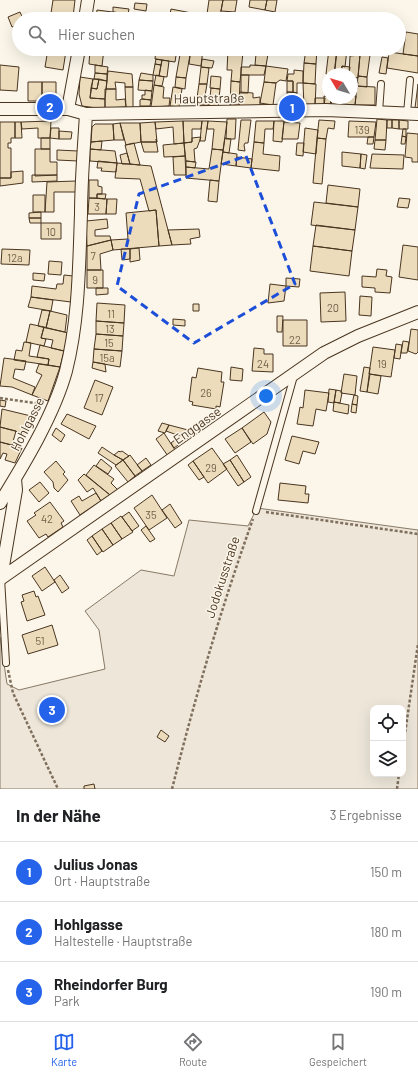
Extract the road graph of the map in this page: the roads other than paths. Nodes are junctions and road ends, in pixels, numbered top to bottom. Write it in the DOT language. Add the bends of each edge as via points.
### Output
graph roads {
  1 [pos="88,0"];
  2 [pos="86,12"];
  3 [pos="78,56"];
  4 [pos="410,80"];
  5 [pos="381,84"];
  6 [pos="0,109"];
  7 [pos="68,110"];
  8 [pos="379,112"];
  9 [pos="413,113"];
  10 [pos="86,114"];
  11 [pos="418,312"];
  12 [pos="295,373"];
  13 [pos="15,479"];
  14 [pos="0,504"];
  15 [pos="256,511"];
  16 [pos="1,579"];
  17 [pos="6,663"];
  1 -- 2 [label="street"];
  3 -- 7 [label="street"];
  4 -- 9 [label="lane"];
  5 -- 8 [label="lane"];
  6 -- 7 [label="street, Hauptstraße"];
  7 -- 10 [label="street, Hauptstraße"];
  8 -- 9 [label="street, Hauptstraße"];
  8 -- 10 [label="street, Hauptstraße" via="326,110"];
  10 -- 13 [label="street, Hohlgasse" via="75,330 66,372 54,406"];
  11 -- 12 [label="street, Enggasse" via="358,336 324,353"];
  12 -- 15 [label="lane"];
  12 -- 16 [label="street, Enggasse"];
  13 -- 14 [label="street, Hohlgasse"];
  13 -- 16 [label="street" via="16,490"];
  16 -- 17 [label="lane"];
}
